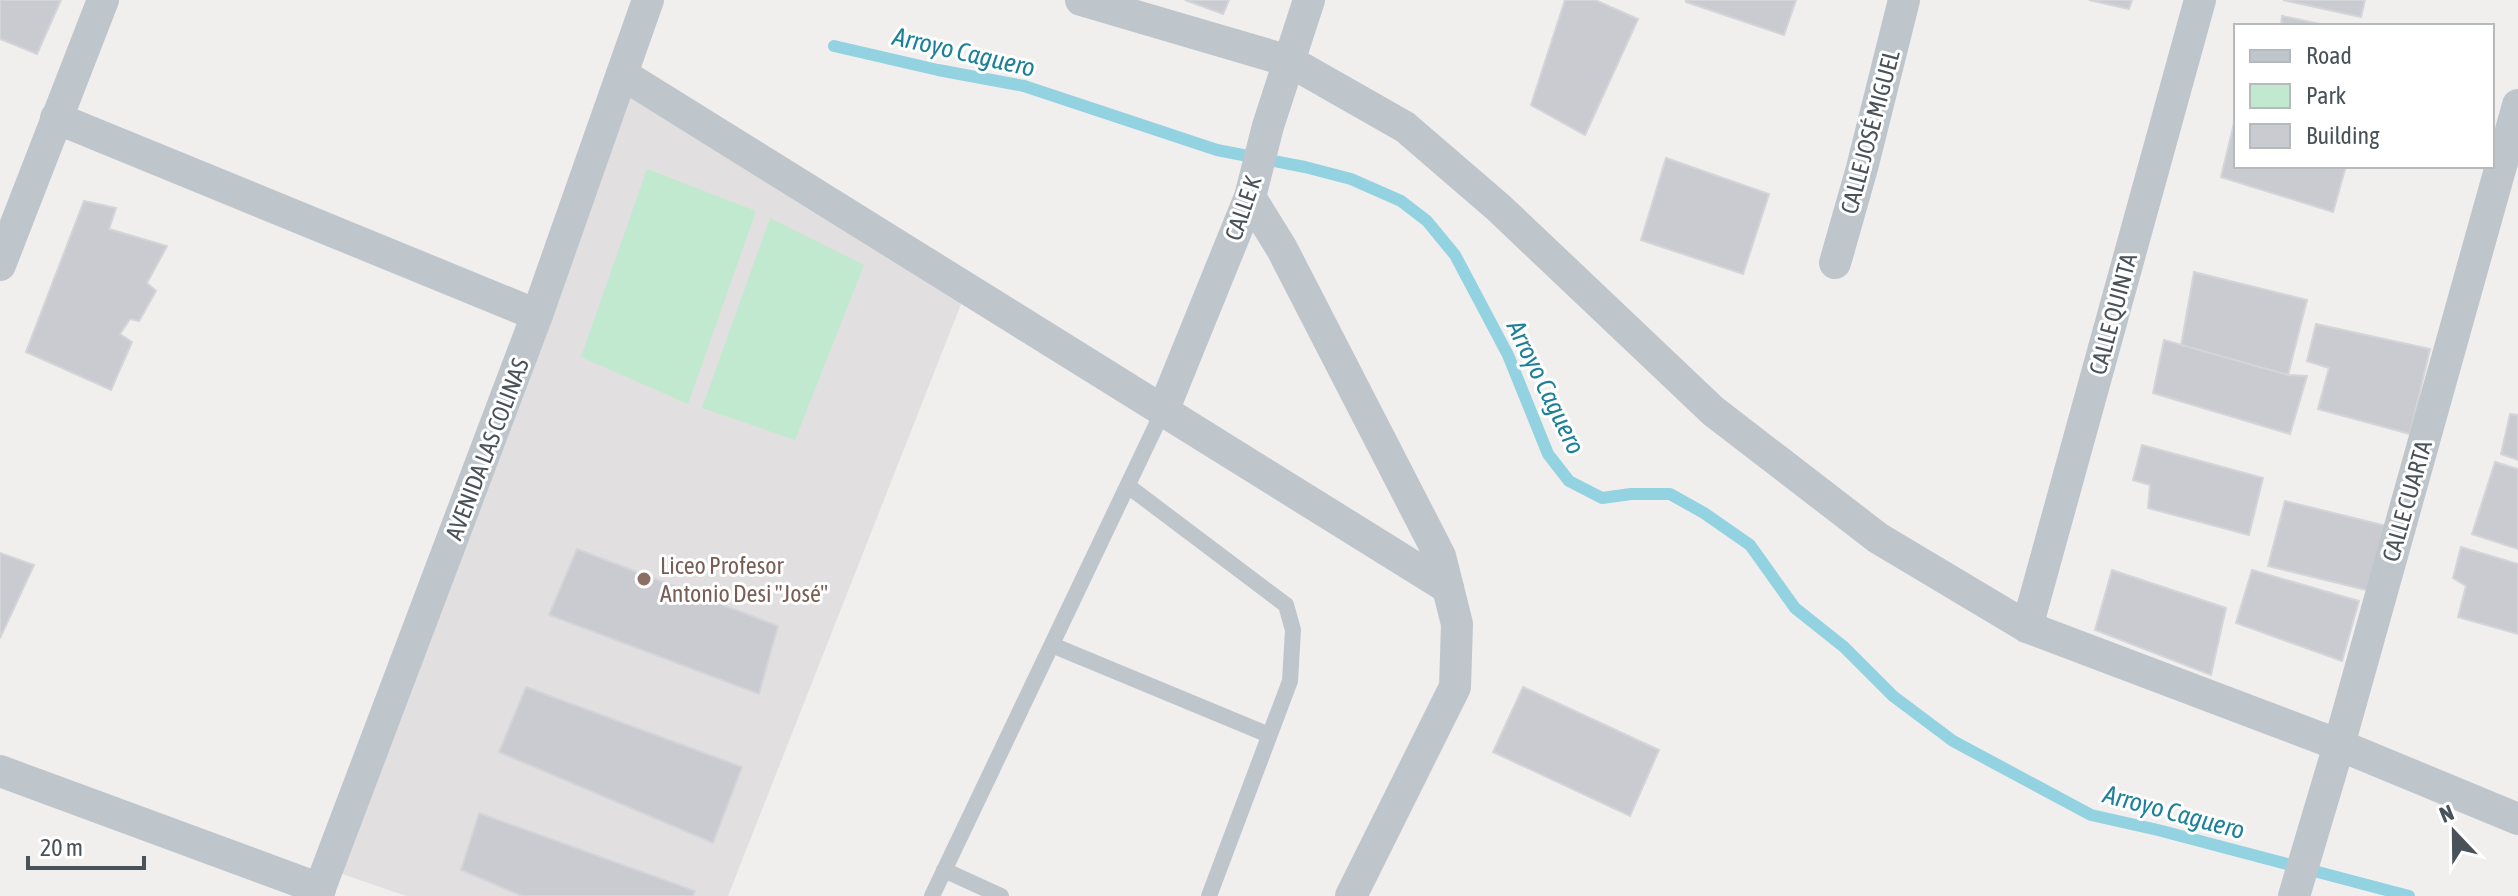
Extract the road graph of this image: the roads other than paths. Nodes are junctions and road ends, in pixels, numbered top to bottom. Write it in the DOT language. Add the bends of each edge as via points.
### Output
graph roads {
  1 [pos="103,0"];
  2 [pos="648,0"];
  3 [pos="1081,0"];
  4 [pos="1309,0"];
  5 [pos="1904,0"];
  6 [pos="2200,0"];
  7 [pos="1289,61"];
  8 [pos="622,74"];
  9 [pos="2518,105"];
  10 [pos="56,118"];
  11 [pos="1253,186"];
  12 [pos="1835,263"];
  13 [pos="0,265"];
  14 [pos="537,315"];
  15 [pos="1163,411"];
  16 [pos="1128,486"];
  17 [pos="1448,588"];
  18 [pos="2027,627"];
  19 [pos="1052,645"];
  20 [pos="1269,735"];
  21 [pos="2339,745"];
  22 [pos="0,771"];
  23 [pos="2518,819"];
  24 [pos="944,870"];
  25 [pos="319,893"];
  26 [pos="2294,894"];
  27 [pos="932,896"];
  28 [pos="1001,896"];
  29 [pos="1209,896"];
  30 [pos="1351,896"];
  1 -- 10 [label="street"];
  2 -- 8 [label="street, AVENIDA LAS COLINAS"];
  3 -- 7 [label="street"];
  4 -- 7 [label="street, CALLE K"];
  5 -- 12 [label="street, CALLE JOSÉ MIGUEL"];
  6 -- 18 [label="street, CALLE QUINTA"];
  7 -- 11 [label="street, CALLE K"];
  7 -- 18 [label="street" via="1405,127 1499,208 1713,411 1878,538"];
  8 -- 14 [label="street, AVENIDA LAS COLINAS"];
  8 -- 15 [label="street"];
  9 -- 21 [label="street, CALLE CUARTA"];
  10 -- 13 [label="street"];
  10 -- 14 [label="street"];
  11 -- 15 [label="street, CALLE K"];
  11 -- 17 [label="street" via="1440,556"];
  14 -- 25 [label="street, AVENIDA LAS COLINAS"];
  15 -- 16 [label="lane"];
  15 -- 17 [label="street"];
  16 -- 19 [label="lane"];
  16 -- 20 [label="lane" via="1286,605 1293,630 1290,681"];
  17 -- 30 [label="street" via="1457,624 1455,687"];
  18 -- 21 [label="street"];
  19 -- 20 [label="lane"];
  19 -- 24 [label="lane"];
  20 -- 29 [label="lane"];
  21 -- 23 [label="street"];
  21 -- 26 [label="street, CALLE CUARTA"];
  22 -- 25 [label="street"];
  24 -- 27 [label="lane"];
  24 -- 28 [label="lane"];
}
